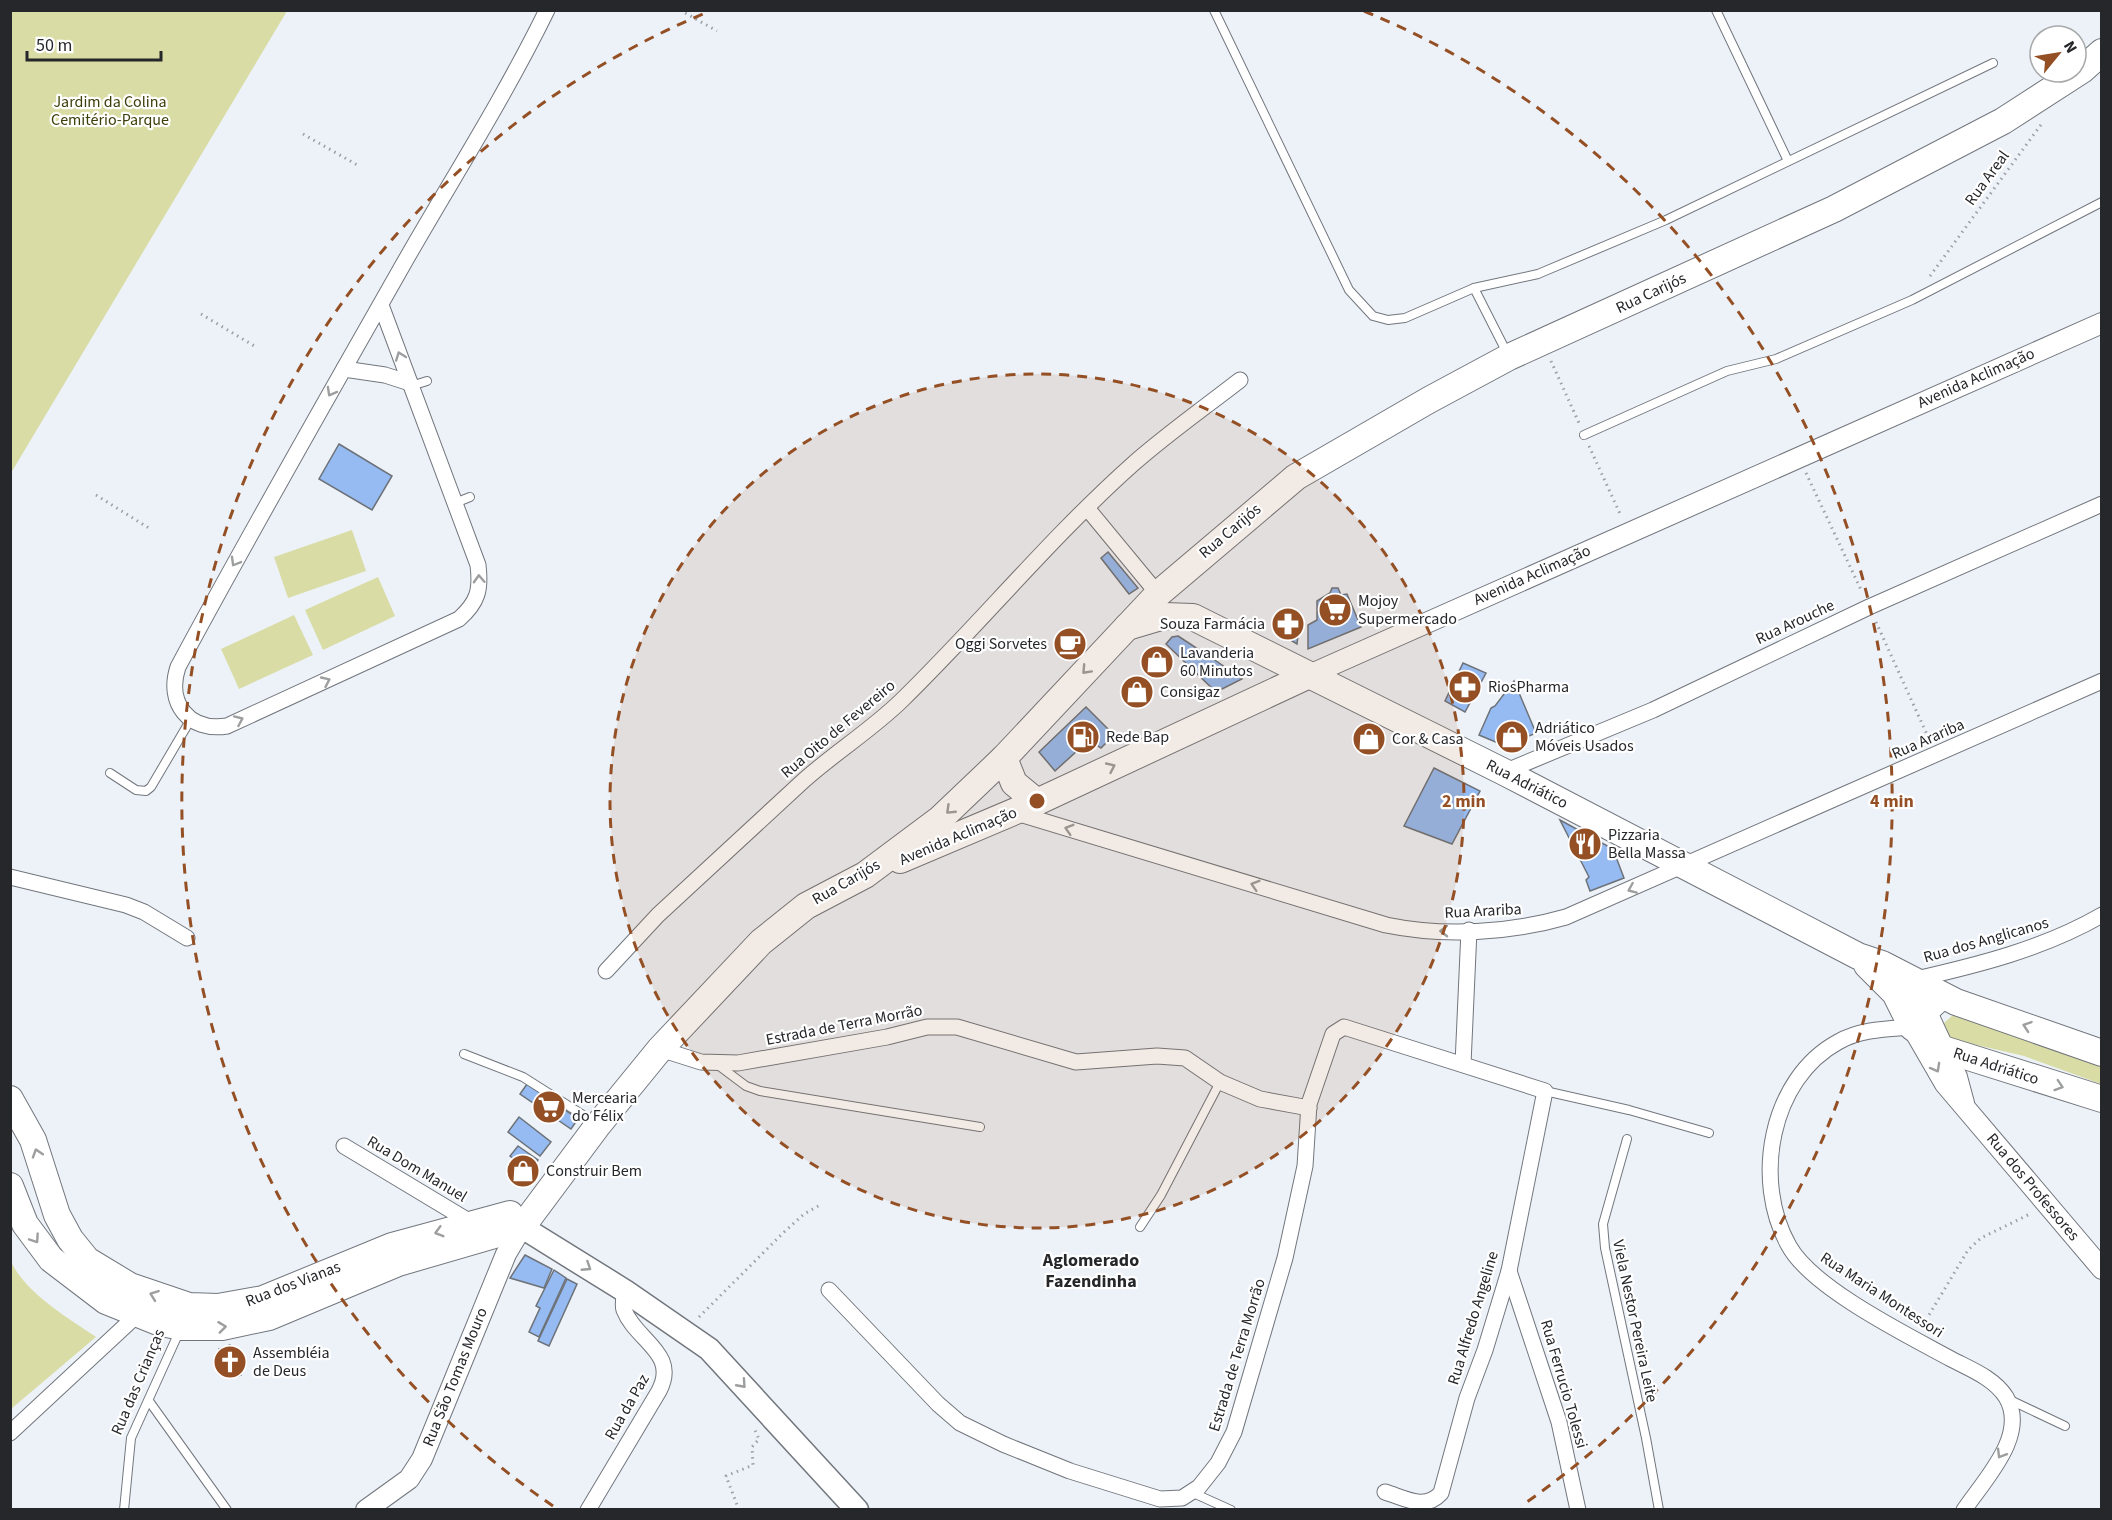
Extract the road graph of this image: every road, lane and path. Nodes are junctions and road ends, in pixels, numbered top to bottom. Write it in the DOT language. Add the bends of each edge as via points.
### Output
graph roads {
  1 [pos="547,10"];
  2 [pos="680,10"];
  3 [pos="1214,10"];
  4 [pos="1716,10"];
  5 [pos="717,31"];
  6 [pos="2102,52"];
  7 [pos="1993,63"];
  8 [pos="2046,118"];
  9 [pos="303,134"];
  10 [pos="1788,161"];
  11 [pos="359,166"];
  12 [pos="2102,202"];
  13 [pos="1474,288"];
  14 [pos="1912,300"];
  15 [pos="381,305"];
  16 [pos="201,314"];
  17 [pos="2102,323"];
  18 [pos="256,347"];
  19 [pos="1509,357"];
  20 [pos="344,369"];
  21 [pos="1240,380"];
  22 [pos="427,381"];
  23 [pos="411,384"];
  24 [pos="1584,435"];
  25 [pos="96,495"];
  26 [pos="470,497"];
  27 [pos="455,503"];
  28 [pos="2102,504"];
  29 [pos="1087,508"];
  30 [pos="152,530"];
  31 [pos="1200,556"];
  32 [pos="1158,594"];
  33 [pos="1193,617"];
  34 [pos="1126,628"];
  35 [pos="1307,676"];
  36 [pos="2102,681"];
  37 [pos="191,719"];
  38 [pos="1004,758"];
  39 [pos="1504,772"];
  40 [pos="110,773"];
  41 [pos="1037,802"];
  42 [pos="1013,812"];
  43 [pos="1685,866"];
  44 [pos="865,875"];
  45 [pos="10,877"];
  46 [pos="2102,915"];
  47 [pos="1469,930"];
  48 [pos="187,938"];
  49 [pos="1858,956"];
  50 [pos="606,971"];
  51 [pos="1912,980"];
  52 [pos="1946,997"];
  53 [pos="1919,1021"];
  54 [pos="660,1049"];
  55 [pos="1943,1049"];
  56 [pos="2102,1053"];
  57 [pos="464,1054"];
  58 [pos="717,1064"];
  59 [pos="1463,1064"];
  60 [pos="1220,1082"];
  61 [pos="1545,1091"];
  62 [pos="2102,1099"];
  63 [pos="10,1100"];
  64 [pos="1965,1106"];
  65 [pos="1309,1107"];
  66 [pos="598,1125"];
  67 [pos="980,1127"];
  68 [pos="1709,1133"];
  69 [pos="1627,1139"];
  70 [pos="344,1146"];
  71 [pos="10,1186"];
  72 [pos="820,1205"];
  73 [pos="2048,1205"];
  74 [pos="529,1218"];
  75 [pos="472,1223"];
  76 [pos="1140,1227"];
  77 [pos="2102,1269"];
  78 [pos="1509,1271"];
  79 [pos="829,1290"];
  80 [pos="625,1291"];
  81 [pos="137,1315"];
  82 [pos="185,1317"];
  83 [pos="685,1331"];
  84 [pos="1915,1340"];
  85 [pos="2007,1398"];
  86 [pos="149,1401"];
  87 [pos="752,1424"];
  88 [pos="2065,1426"];
  89 [pos="10,1433"];
  90 [pos="1191,1492"];
  91 [pos="1385,1492"];
  92 [pos="124,1509"];
  93 [pos="226,1509"];
  94 [pos="366,1509"];
  95 [pos="588,1509"];
  96 [pos="739,1509"];
  97 [pos="855,1509"];
  98 [pos="1231,1509"];
  99 [pos="1578,1509"];
  100 [pos="1659,1509"];
  101 [pos="1964,1509"];
  1 -- 15 [label="street" via="450,189"];
  2 -- 5 [label="path"];
  3 -- 13 [label="lane" via="1349,290 1359,303 1373,316 1388,320 1405,318"];
  4 -- 10 [label="lane"];
  6 -- 19 [label="main road, Rua Carijós" via="2082,70 2003,121 1834,209"];
  7 -- 10 [label="lane"];
  8 -- 14 [label="path, Rua Areal"];
  9 -- 11 [label="path"];
  10 -- 13 [label="lane" via="1666,220 1538,274"];
  12 -- 14 [label="lane"];
  13 -- 19 [label="lane"];
  14 -- 24 [label="lane" via="1776,359 1727,371"];
  15 -- 20 [label="street"];
  23 -- 15 [label="street, one-way"];
  16 -- 18 [label="path"];
  17 -- 35 [label="street, Avenida Aclimação"];
  19 -- 31 [label="main road, Rua Carijós" via="1296,477"];
  20 -- 23 [label="street" via="385,375"];
  20 -- 37 [label="street, one-way" via="178,667 173,682 176,698"];
  21 -- 29 [label="street, Rua Oito de Fevereiro" via="1134,464"];
  22 -- 23 [label="lane"];
  23 -- 27 [label="street"];
  25 -- 30 [label="path"];
  26 -- 27 [label="lane"];
  37 -- 27 [label="street, one-way" via="203,726 227,726 459,619 476,601 480,582 478,565"];
  28 -- 39 [label="street, Rua Arouche" via="1869,607 1653,710"];
  29 -- 32 [label="street"];
  29 -- 50 [label="street, Rua Oito de Fevereiro" via="901,701 802,782 658,915"];
  31 -- 32 [label="main road, Rua Carijós"];
  31 -- 33 [label="main road" via="1187,590"];
  32 -- 34 [label="main road, Rua Carijós"];
  33 -- 34 [label="main road, Rua Adriático" via="1164,616"];
  33 -- 35 [label="main road, Rua Adriático"];
  34 -- 38 [label="main road, Rua Carijós, one-way"];
  35 -- 39 [label="main road, Rua Adriático"];
  41 -- 35 [label="main road, Avenida Aclimação, one-way"];
  36 -- 43 [label="street, Rua Arariba"];
  37 -- 40 [label="lane" via="147,791 136,790"];
  38 -- 41 [label="main road" via="1014,783"];
  38 -- 44 [label="main road, Rua Carijós, one-way" via="940,819"];
  39 -- 43 [label="main road, Rua Adriático"];
  41 -- 42 [label="main road, Avenida Aclimação"];
  42 -- 44 [label="main road, Avenida Aclimação"];
  47 -- 42 [label="street, Rua Arariba, one-way" via="1416,931 1386,925"];
  43 -- 47 [label="street, Rua Arariba, one-way" via="1566,917 1509,929"];
  43 -- 49 [label="main road, Rua Adriático"];
  44 -- 54 [label="main road, Rua Carijós" via="781,923"];
  45 -- 48 [label="street" via="126,905"];
  46 -- 51 [label="street, Rua dos Anglicanos" via="2035,947"];
  47 -- 59 [label="street"];
  49 -- 51 [label="main road, Rua Adriático"];
  49 -- 53 [label="main road, Rua Adriático"];
  51 -- 52 [label="main road, Rua Adriático"];
  51 -- 53 [label="street, Rua dos Professores"];
  52 -- 53 [label="street"];
  56 -- 52 [label="main road, Rua Adriático, one-way"];
  53 -- 55 [label="main road, Rua Adriático"];
  53 -- 64 [label="street, Rua dos Professores, one-way" via="1945,1084"];
  53 -- 84 [label="street, Rua Maria Montessori" via="1839,1041 1803,1069 1779,1116 1772,1142 1771,1185 1776,1217 1789,1247 1806,1269"];
  54 -- 58 [label="street, Estrada de Terra Morrão"];
  54 -- 66 [label="main road, Rua Carijós"];
  55 -- 62 [label="main road, Rua Adriático, one-way"];
  55 -- 64 [label="street, Rua dos Professores"];
  57 -- 66 [label="lane" via="523,1077"];
  58 -- 60 [label="street, Estrada de Terra Morrão" via="927,1027 957,1027 1076,1062 1157,1056 1185,1058"];
  58 -- 67 [label="lane" via="735,1080 760,1091"];
  59 -- 61 [label="street"];
  59 -- 65 [label="street, Estrada de Terra Morrão" via="1344,1028 1333,1034"];
  60 -- 65 [label="street, Estrada de Terra Morrão" via="1260,1099"];
  60 -- 76 [label="lane" via="1161,1196"];
  61 -- 68 [label="lane"];
  61 -- 78 [label="street, Rua Alfredo Angeline"];
  82 -- 63 [label="main road, Rua dos Vianas, one-way" via="87,1260 70,1239 57,1215 33,1140"];
  64 -- 73 [label="street, Rua dos Professores"];
  65 -- 90 [label="street, Estrada de Terra Morrão" via="1298,1207 1234,1432 1218,1463"];
  66 -- 74 [label="main road, Rua Carijós"];
  69 -- 100 [label="lane, Viela Nestor Pereira Leite" via="1604,1224 1605,1248"];
  70 -- 75 [label="street, Rua Dom Manuel"];
  71 -- 81 [label="main road, Rua dos Vianas, one-way" via="25,1224 51,1259 106,1301"];
  72 -- 83 [label="path" via="782,1234"];
  73 -- 77 [label="street, Rua dos Professores"];
  73 -- 84 [label="path" via="1981,1238 1968,1250"];
  74 -- 75 [label="main road, Rua dos Vianas"];
  74 -- 80 [label="main road, one-way"];
  82 -- 74 [label="main road, Rua dos Vianas, one-way" via="222,1327 269,1317 398,1263"];
  74 -- 94 [label="street, Rua São Tomas Mouro" via="506,1254 422,1459 409,1479"];
  75 -- 82 [label="main road, Rua dos Vianas, one-way" via="392,1246 263,1299"];
  78 -- 91 [label="street, Rua Alfredo Angeline" via="1441,1493 1422,1504"];
  78 -- 99 [label="street, Rua Ferrucio Tolessi" via="1558,1422"];
  79 -- 90 [label="street" via="960,1422 1002,1444 1070,1471 1160,1499 1182,1498"];
  80 -- 83 [label="main road"];
  80 -- 95 [label="street, Rua da Paz" via="626,1314 661,1359 666,1373 659,1392"];
  81 -- 82 [label="main road, Rua dos Vianas"];
  81 -- 89 [label="street"];
  82 -- 86 [label="lane, Rua das Crianças"];
  83 -- 97 [label="main road, one-way" via="727,1367"];
  84 -- 85 [label="street, Rua Maria Montessori" via="1994,1382"];
  85 -- 88 [label="lane, Rua Maria Montessori"];
  85 -- 101 [label="street, one-way" via="2011,1432 2005,1449"];
  86 -- 92 [label="lane, Rua das Crianças" via="131,1438"];
  86 -- 93 [label="lane"];
  87 -- 96 [label="path" via="759,1439 752,1447 753,1465 726,1476"];
  90 -- 98 [label="lane"];
}
